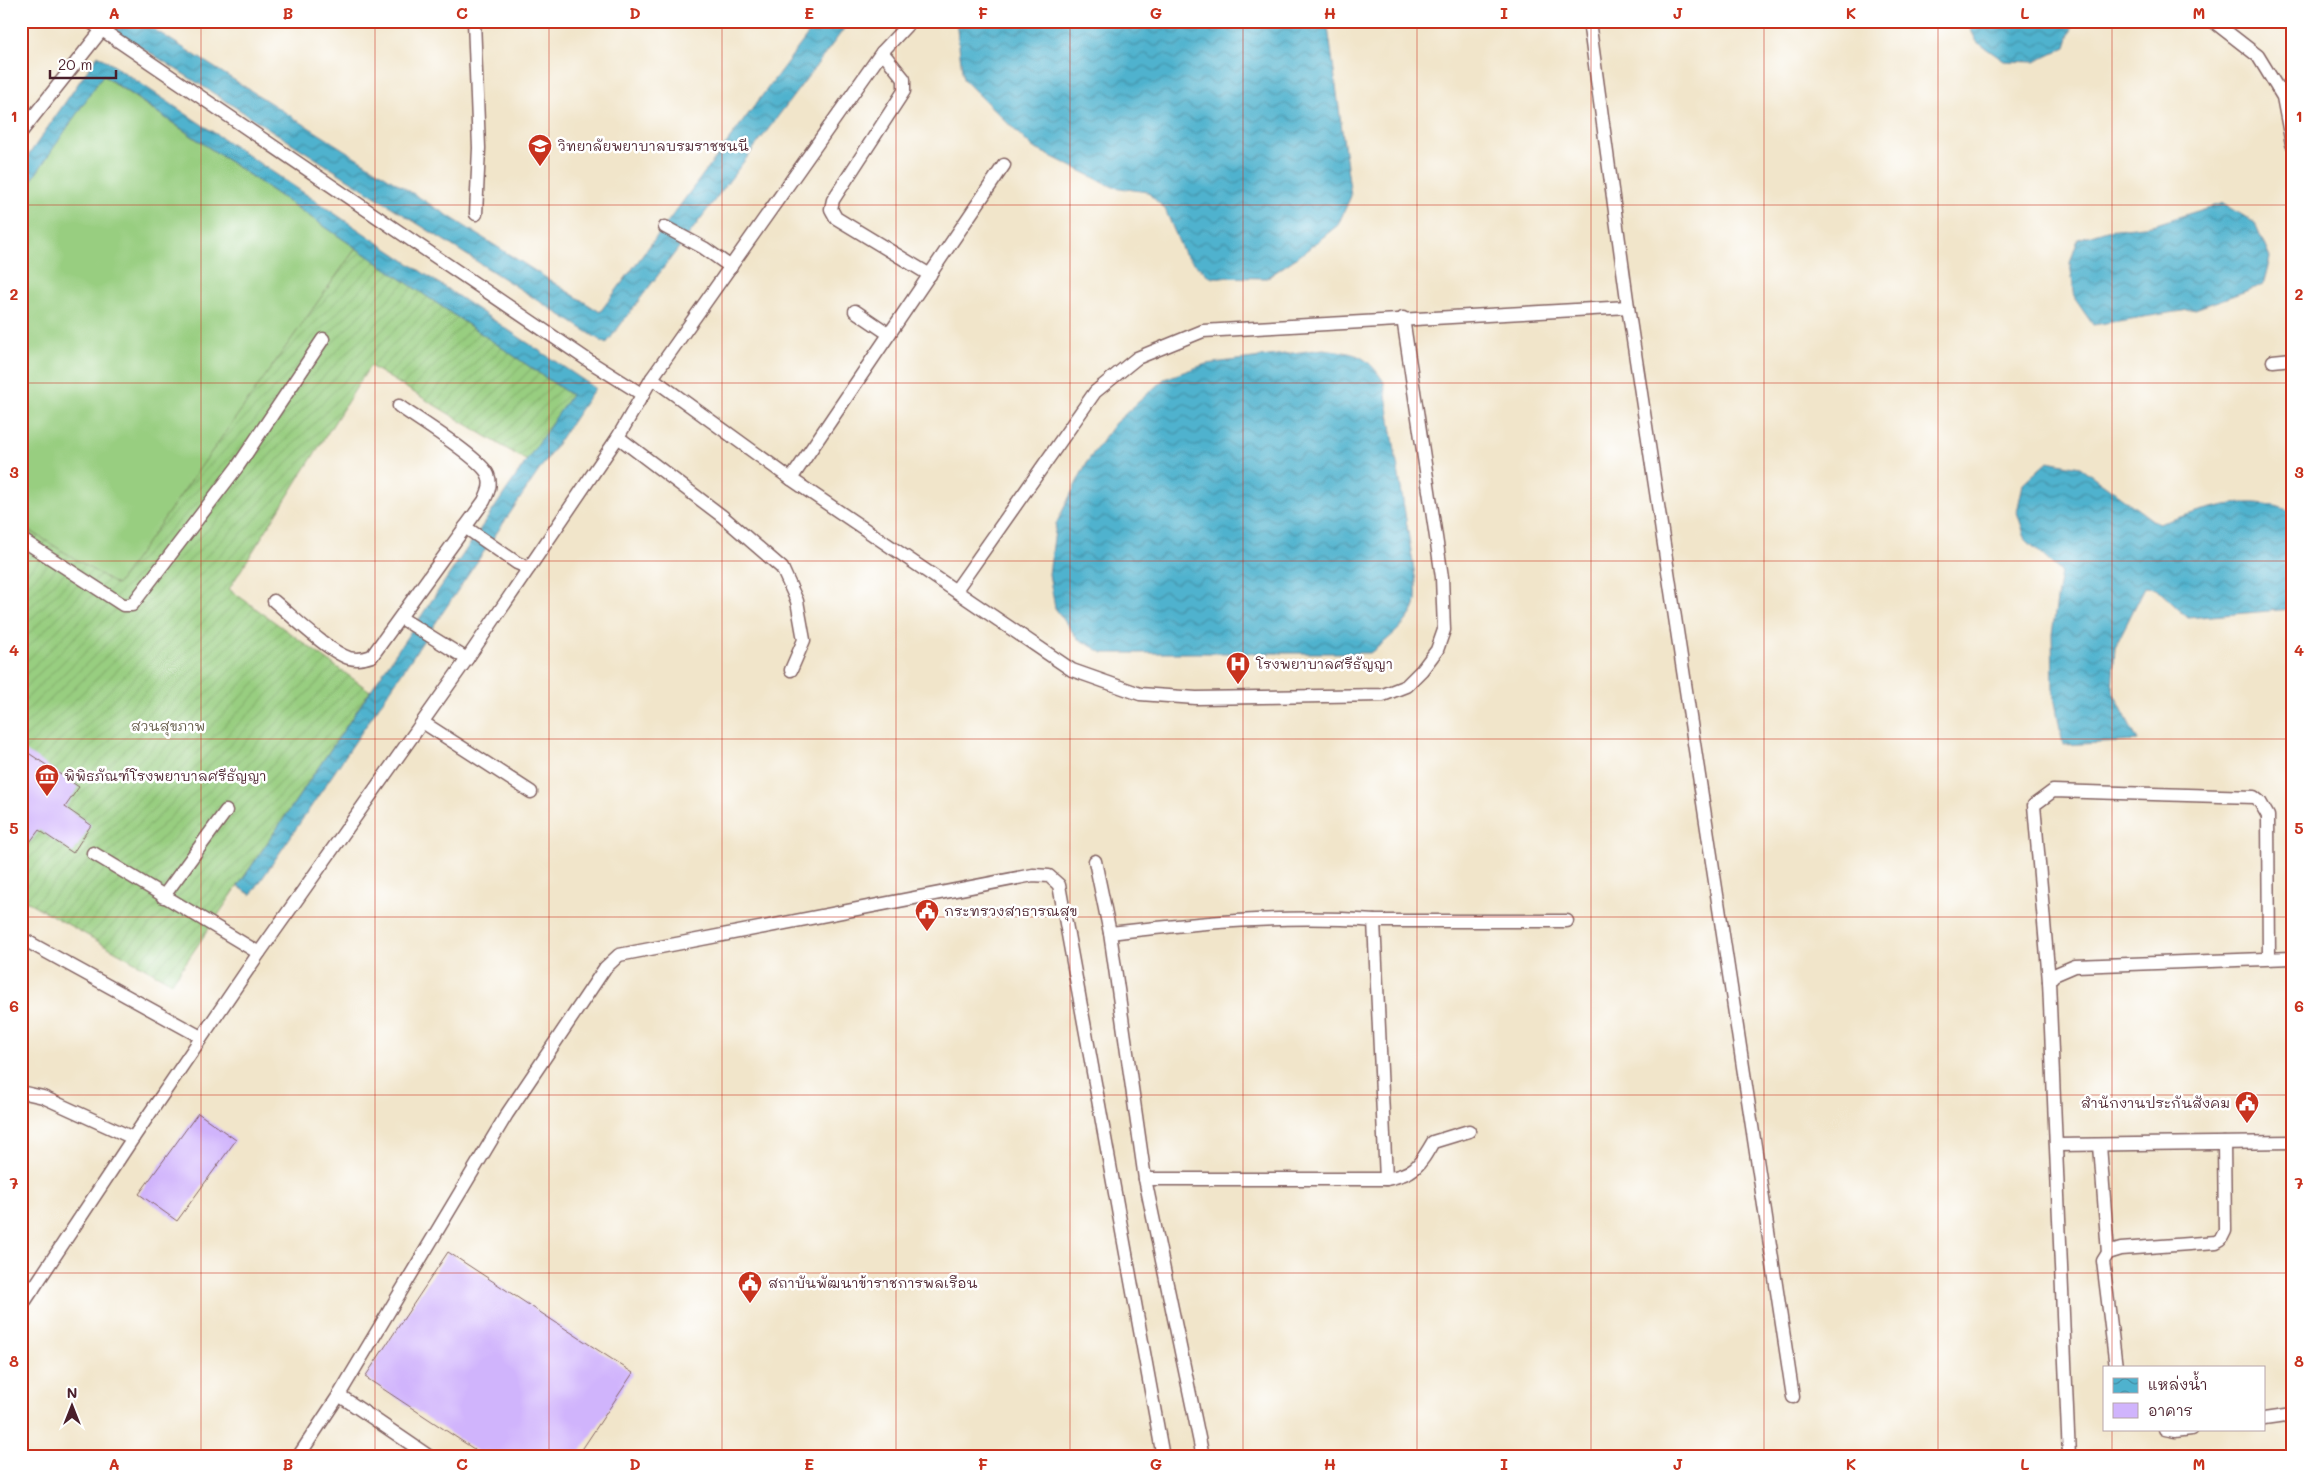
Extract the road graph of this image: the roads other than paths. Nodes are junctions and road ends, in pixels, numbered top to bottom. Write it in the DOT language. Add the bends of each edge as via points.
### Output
graph roads {
  1 [pos="89,21"];
  2 [pos="474,21"];
  3 [pos="911,21"];
  4 [pos="1589,21"];
  5 [pos="2213,21"];
  6 [pos="106,26"];
  7 [pos="882,52"];
  8 [pos="21,132"];
  9 [pos="2292,144"];
  10 [pos="1004,165"];
  11 [pos="476,214"];
  12 [pos="665,228"];
  13 [pos="726,264"];
  14 [pos="930,275"];
  15 [pos="1628,307"];
  16 [pos="854,312"];
  17 [pos="1403,318"];
  18 [pos="889,334"];
  19 [pos="323,339"];
  20 [pos="2292,359"];
  21 [pos="2273,361"];
  22 [pos="652,378"];
  23 [pos="643,395"];
  24 [pos="399,406"];
  25 [pos="618,437"];
  26 [pos="791,479"];
  27 [pos="468,530"];
  28 [pos="21,539"];
  29 [pos="529,568"];
  30 [pos="956,590"];
  31 [pos="274,601"];
  32 [pos="405,621"];
  33 [pos="467,660"];
  34 [pos="791,670"];
  35 [pos="424,724"];
  36 [pos="531,792"];
  37 [pos="226,811"];
  38 [pos="93,853"];
  39 [pos="1095,861"];
  40 [pos="163,897"];
  41 [pos="1374,921"];
  42 [pos="1567,921"];
  43 [pos="1110,932"];
  44 [pos="21,938"];
  45 [pos="259,953"];
  46 [pos="2269,958"];
  47 [pos="2292,958"];
  48 [pos="2049,980"];
  49 [pos="201,1037"];
  50 [pos="21,1092"];
  51 [pos="1469,1131"];
  52 [pos="133,1138"];
  53 [pos="2292,1142"];
  54 [pos="2224,1143"];
  55 [pos="2100,1144"];
  56 [pos="2057,1145"];
  57 [pos="1145,1179"];
  58 [pos="1386,1179"];
  59 [pos="2108,1253"];
  60 [pos="21,1282"];
  61 [pos="33,1289"];
  62 [pos="21,1307"];
  63 [pos="2116,1366"];
  64 [pos="339,1395"];
  65 [pos="1793,1397"];
  66 [pos="2292,1415"];
  67 [pos="2266,1419"];
  68 [pos="2168,1430"];
  69 [pos="2186,1430"];
  70 [pos="298,1457"];
  71 [pos="430,1457"];
  72 [pos="1162,1457"];
  73 [pos="1202,1457"];
  74 [pos="2070,1457"];
  1 -- 6 [label="lane"];
  2 -- 11 [label="lane" via="479,148"];
  3 -- 7 [label="lane"];
  4 -- 15 [label="lane"];
  5 -- 9 [label="lane" via="2258,56 2283,97"];
  6 -- 8 [label="lane"];
  6 -- 23 [label="lane" via="592,363"];
  7 -- 13 [label="lane"];
  7 -- 14 [label="lane" via="904,80 904,91 832,200 832,209 836,218"];
  10 -- 14 [label="lane"];
  12 -- 13 [label="lane" via="704,248"];
  13 -- 22 [label="lane"];
  14 -- 18 [label="lane"];
  15 -- 17 [label="lane"];
  15 -- 65 [label="lane"];
  16 -- 18 [label="lane"];
  17 -- 30 [label="lane" via="1203,332 1137,358 1095,392"];
  17 -- 30 [label="lane" via="1442,577 1444,630 1437,650 1406,686 1382,695 1196,698 1140,694 1072,670"];
  18 -- 26 [label="lane"];
  19 -- 28 [label="lane" via="238,466 132,604 123,605"];
  20 -- 21 [label="lane"];
  22 -- 23 [label="lane"];
  22 -- 26 [label="lane"];
  23 -- 25 [label="lane"];
  24 -- 27 [label="lane" via="487,472 490,488"];
  25 -- 29 [label="lane"];
  25 -- 34 [label="lane" via="722,516 782,568 797,600 804,640"];
  26 -- 30 [label="lane"];
  27 -- 29 [label="lane"];
  27 -- 32 [label="lane"];
  29 -- 33 [label="lane"];
  31 -- 32 [label="lane" via="336,652 362,660 372,656"];
  32 -- 33 [label="lane"];
  33 -- 35 [label="lane"];
  35 -- 36 [label="lane"];
  35 -- 45 [label="lane"];
  37 -- 40 [label="lane"];
  38 -- 40 [label="lane"];
  39 -- 43 [label="lane"];
  40 -- 45 [label="lane"];
  41 -- 42 [label="lane"];
  41 -- 43 [label="lane" via="1337,918 1226,920"];
  41 -- 58 [label="lane"];
  43 -- 57 [label="lane"];
  44 -- 49 [label="lane"];
  45 -- 49 [label="lane"];
  46 -- 47 [label="lane"];
  46 -- 48 [label="lane" via="2075,966"];
  46 -- 48 [label="lane" via="2268,816 2254,797 2053,792 2034,805"];
  48 -- 56 [label="lane"];
  49 -- 52 [label="lane"];
  50 -- 52 [label="lane" via="43,1096"];
  51 -- 58 [label="lane" via="1433,1142 1419,1167 1404,1176"];
  52 -- 61 [label="lane"];
  53 -- 54 [label="lane"];
  54 -- 55 [label="lane"];
  54 -- 59 [label="lane" via="2225,1232 2221,1239 2216,1242 2121,1248"];
  55 -- 56 [label="lane"];
  55 -- 59 [label="lane"];
  56 -- 74 [label="lane"];
  57 -- 58 [label="lane"];
  57 -- 73 [label="lane"];
  59 -- 63 [label="lane" via="2103,1260"];
  60 -- 61 [label="lane"];
  61 -- 62 [label="lane"];
  64 -- 70 [label="lane"];
  64 -- 71 [label="lane"];
  64 -- 72 [label="lane" via="507,1114 605,968 619,955 1032,875 1049,876 1059,885"];
  66 -- 67 [label="lane"];
  68 -- 69 [label="lane"];
}
